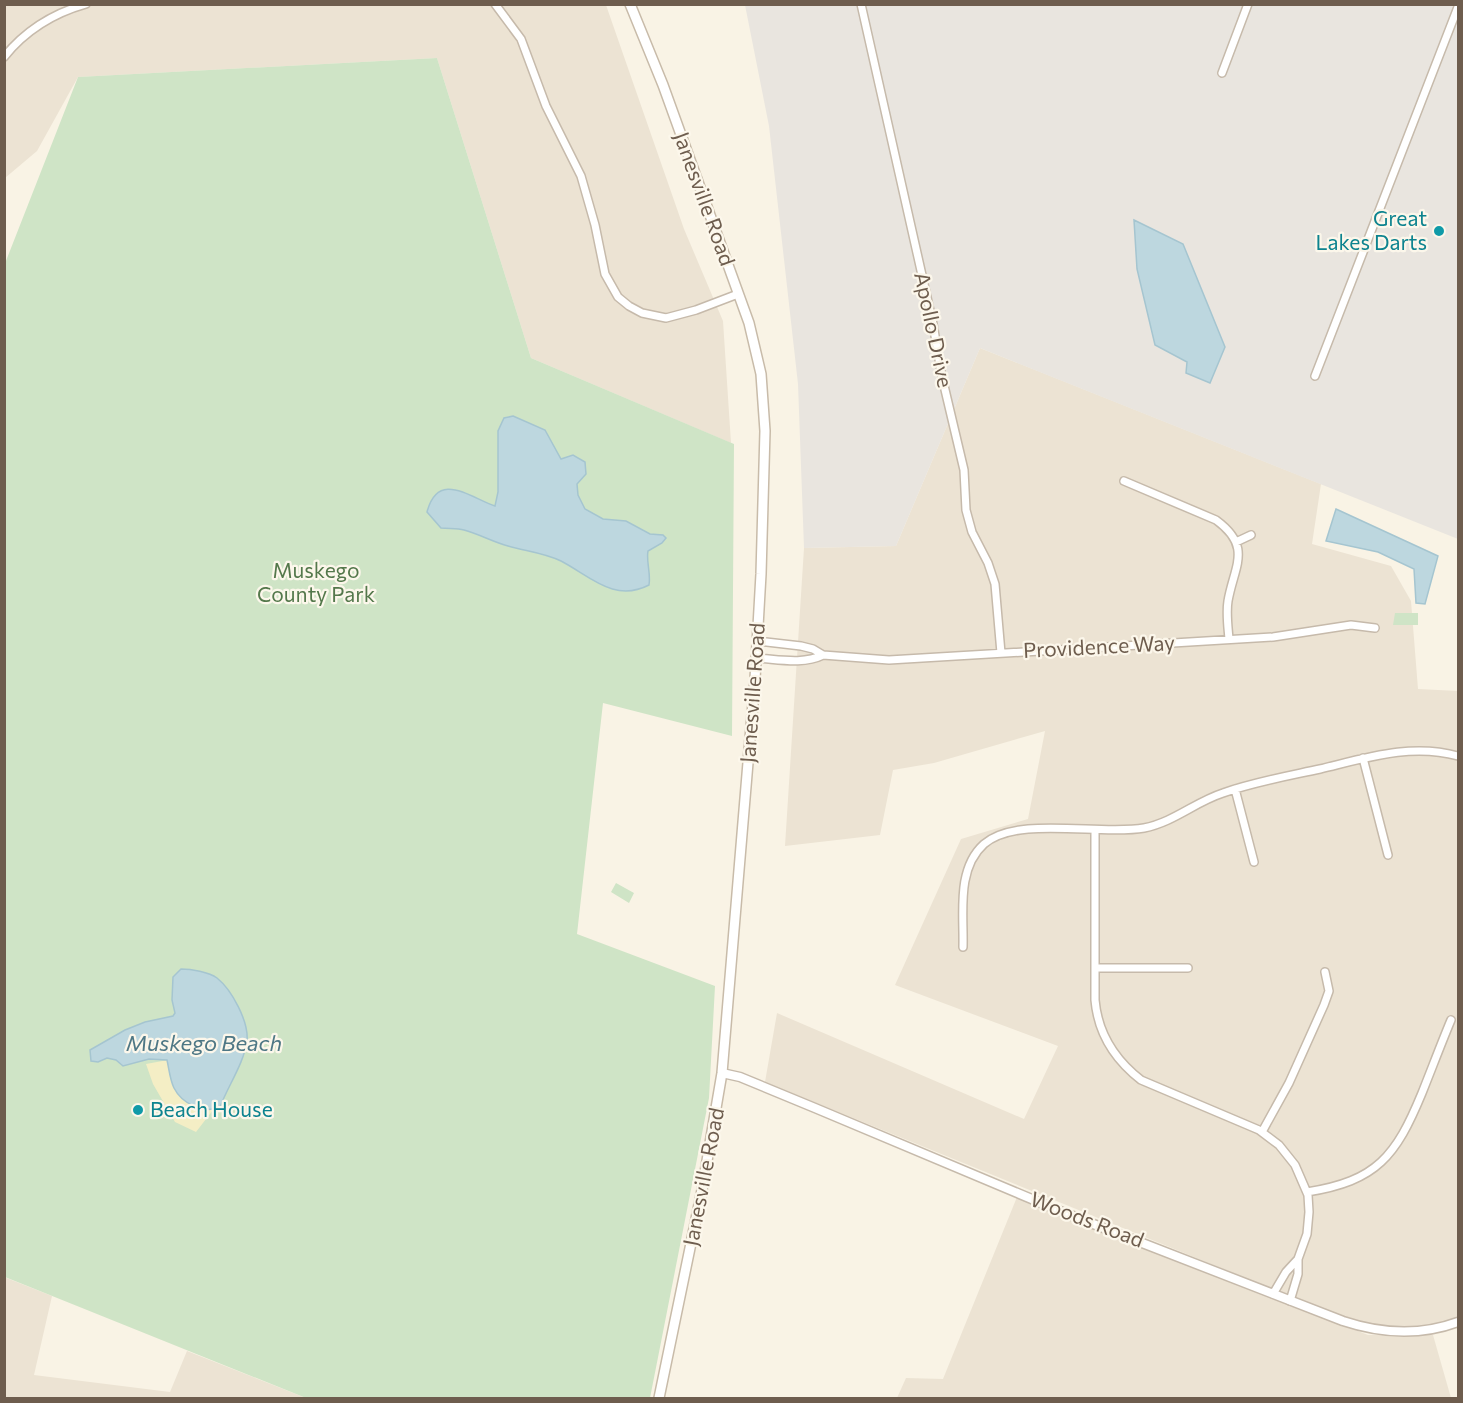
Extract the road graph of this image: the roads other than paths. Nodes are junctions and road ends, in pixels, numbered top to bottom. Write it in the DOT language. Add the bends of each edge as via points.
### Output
graph roads {
  1 [pos="86,4"];
  2 [pos="495,4"];
  3 [pos="630,4"];
  4 [pos="861,4"];
  5 [pos="1248,4"];
  6 [pos="1458,7"];
  7 [pos="4,57"];
  8 [pos="1222,73"];
  9 [pos="738,294"];
  10 [pos="1315,376"];
  11 [pos="1124,481"];
  12 [pos="1251,535"];
  13 [pos="1236,542"];
  14 [pos="1375,628"];
  15 [pos="1228,639"];
  16 [pos="757,641"];
  17 [pos="1001,653"];
  18 [pos="823,655"];
  19 [pos="756,658"];
  20 [pos="1458,756"];
  21 [pos="1363,759"];
  22 [pos="1235,789"];
  23 [pos="1095,830"];
  24 [pos="1388,855"];
  25 [pos="1254,862"];
  26 [pos="963,947"];
  27 [pos="1095,968"];
  28 [pos="1188,968"];
  29 [pos="1326,972"];
  30 [pos="1451,1020"];
  31 [pos="722,1073"];
  32 [pos="1262,1132"];
  33 [pos="1307,1192"];
  34 [pos="1298,1259"];
  35 [pos="1274,1294"];
  36 [pos="1290,1301"];
  37 [pos="1458,1322"];
  38 [pos="659,1398"];
  1 -- 7 [label="street" via="34,28"];
  2 -- 9 [label="street" via="521,39 546,106 581,176 605,274 618,297 642,313 666,318"];
  3 -- 9 [label="main road, Janesville Road"];
  4 -- 17 [label="street, Apollo Drive" via="964,470 966,510 995,584"];
  5 -- 8 [label="street"];
  6 -- 10 [label="street"];
  9 -- 16 [label="main road, Janesville Road" via="761,374 764,411"];
  11 -- 13 [label="street" via="1216,520"];
  12 -- 13 [label="street"];
  13 -- 15 [label="street" via="1239,562 1228,599"];
  14 -- 15 [label="street, Providence Way" via="1351,625 1291,635"];
  15 -- 17 [label="street, Providence Way"];
  16 -- 18 [label="street, Providence Way" via="801,646"];
  16 -- 19 [label="main road, Janesville Road"];
  17 -- 18 [label="street, Providence Way" via="889,660"];
  18 -- 19 [label="street, Providence Way" via="804,660"];
  19 -- 31 [label="main road, Janesville Road"];
  20 -- 21 [label="street" via="1411,750"];
  21 -- 22 [label="street"];
  21 -- 24 [label="street"];
  22 -- 23 [label="street" via="1157,825"];
  22 -- 25 [label="street"];
  23 -- 26 [label="street" via="1011,831 985,843 971,860 964,881"];
  23 -- 27 [label="street"];
  27 -- 28 [label="street"];
  27 -- 32 [label="street" via="1099,1023 1115,1056 1128,1070 1148,1084"];
  29 -- 32 [label="street" via="1329,991 1324,1005"];
  30 -- 33 [label="street" via="1395,1148 1374,1168 1351,1181"];
  31 -- 35 [label="street, Woods Road"];
  31 -- 38 [label="main road, Janesville Road"];
  32 -- 33 [label="street" via="1279,1144 1295,1165"];
  33 -- 34 [label="street" via="1308,1224"];
  34 -- 35 [label="street"];
  34 -- 36 [label="street"];
  35 -- 36 [label="street, Woods Road"];
  36 -- 37 [label="street, Woods Road" via="1387,1332 1418,1332"];
}
